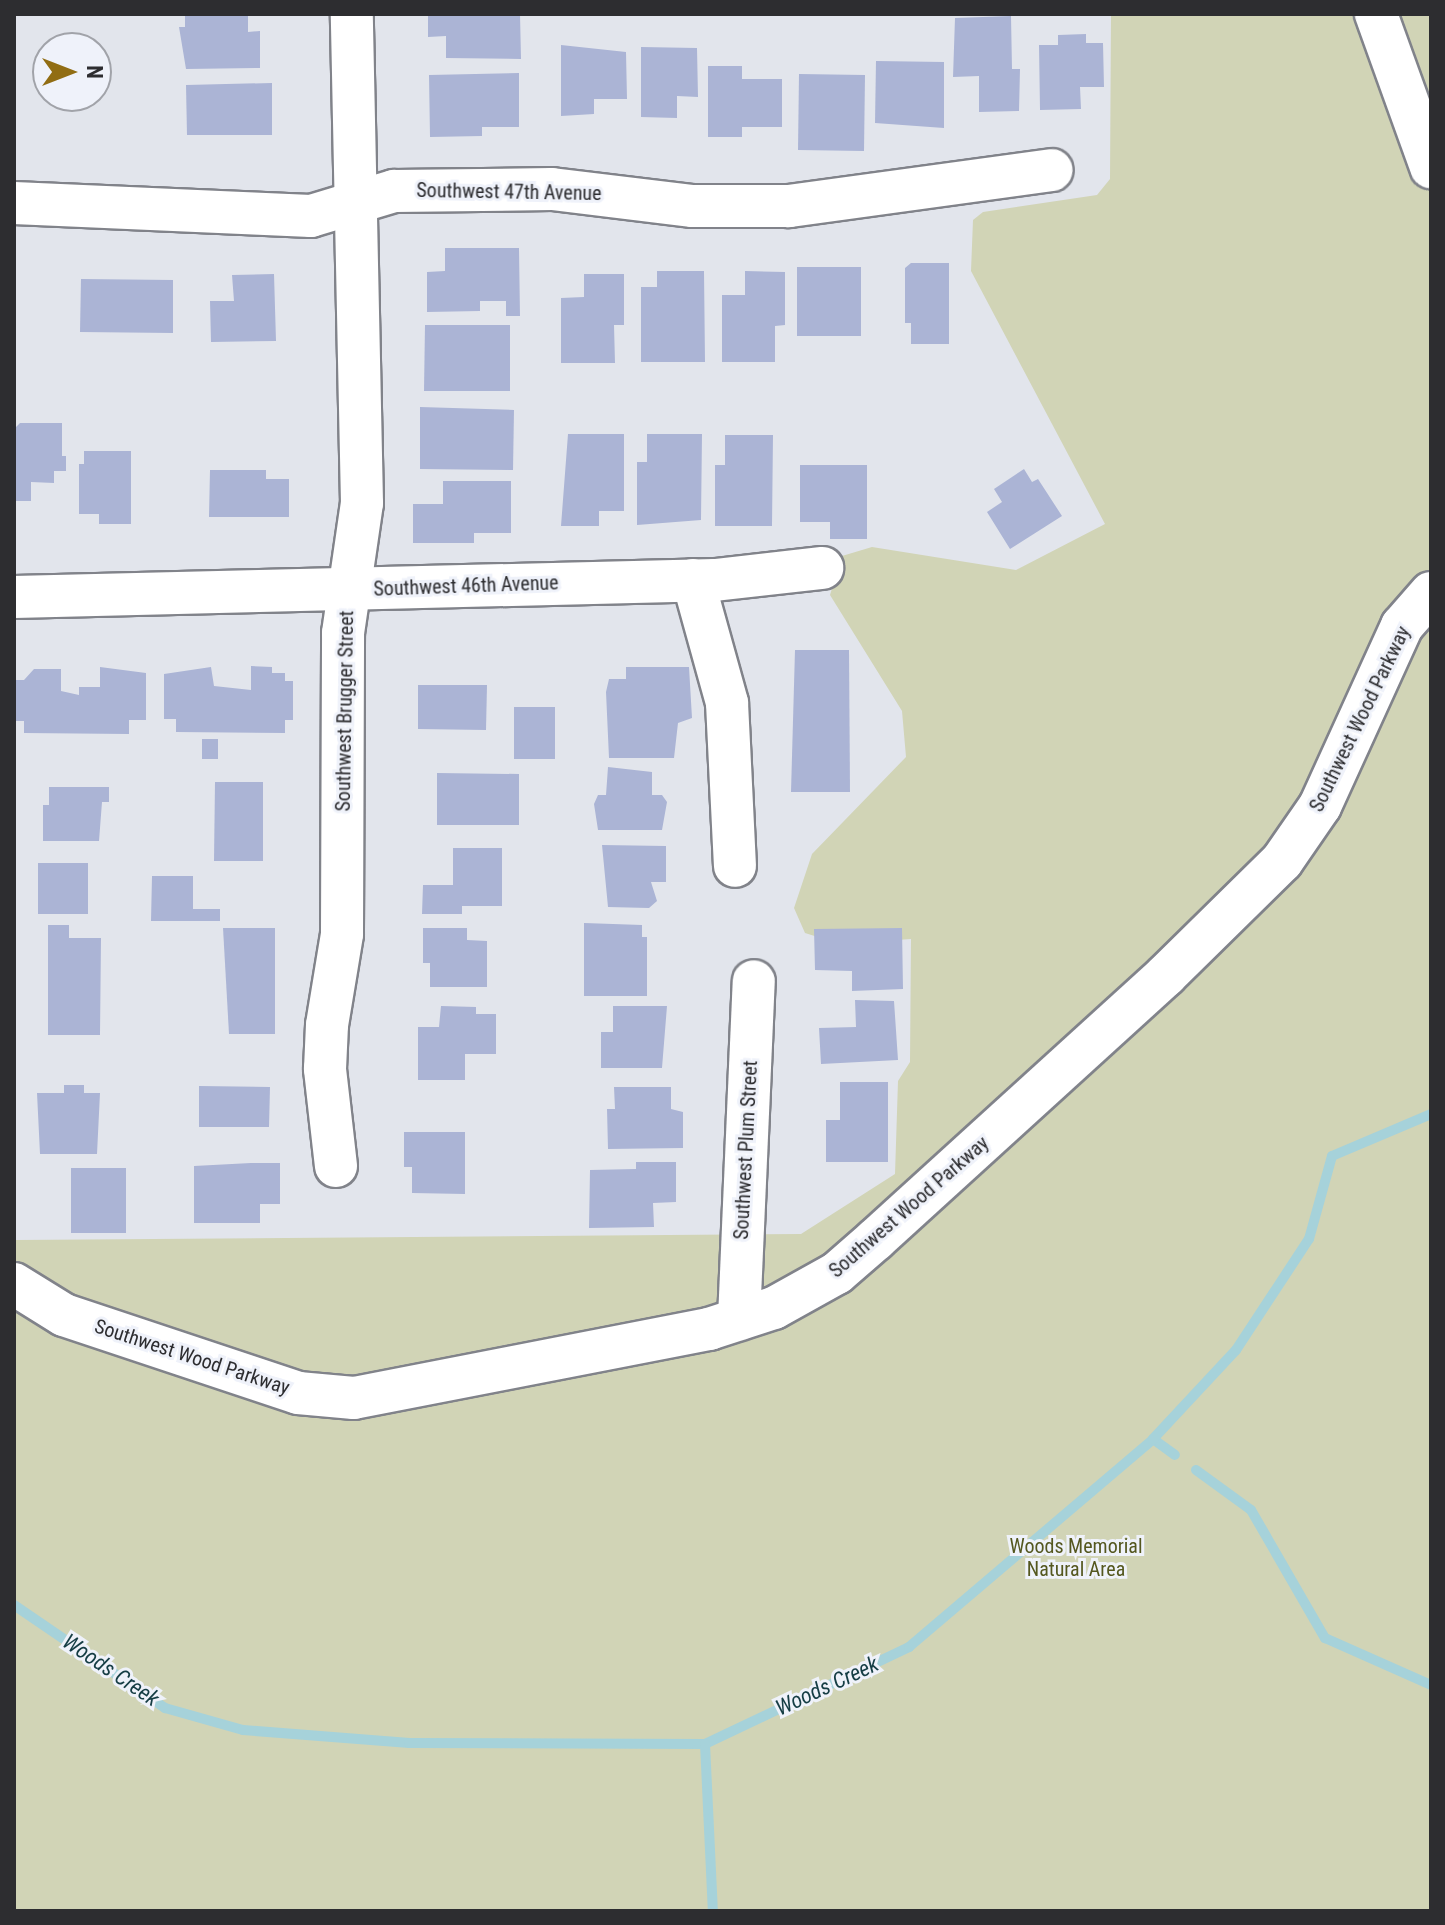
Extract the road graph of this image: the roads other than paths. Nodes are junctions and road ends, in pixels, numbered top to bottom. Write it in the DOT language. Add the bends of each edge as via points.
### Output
graph roads {
  1 [pos="352,14"];
  2 [pos="1376,14"];
  3 [pos="1431,167"];
  4 [pos="1052,170"];
  5 [pos="14,203"];
  6 [pos="354,203"];
  7 [pos="822,568"];
  8 [pos="693,580"];
  9 [pos="349,591"];
  10 [pos="1431,593"];
  11 [pos="14,597"];
  12 [pos="735,866"];
  13 [pos="754,981"];
  14 [pos="336,1166"];
  15 [pos="14,1284"];
  16 [pos="739,1319"];
  1 -- 6 [label="street, Southwest Brugger Street"];
  2 -- 3 [label="street"];
  4 -- 6 [label="street, Southwest 47th Avenue" via="789,206 693,206 552,189 394,191"];
  5 -- 6 [label="street, Southwest 47th Avenue" via="291,217 324,215"];
  6 -- 9 [label="street, Southwest Brugger Street" via="362,503"];
  7 -- 8 [label="street, Southwest 46th Avenue"];
  8 -- 9 [label="street, Southwest 46th Avenue"];
  8 -- 12 [label="street" via="727,703"];
  9 -- 11 [label="street, Southwest 46th Avenue"];
  9 -- 14 [label="street, Southwest Brugger Street" via="343,633 342,934 330,996 325,1069"];
  10 -- 16 [label="street, Southwest Wood Parkway" via="1402,626 1320,806 1299,838 1165,976 837,1273 774,1308"];
  13 -- 16 [label="street, Southwest Plum Street"];
  15 -- 16 [label="street, Southwest Wood Parkway" via="64,1315 298,1393 354,1398"];
}
